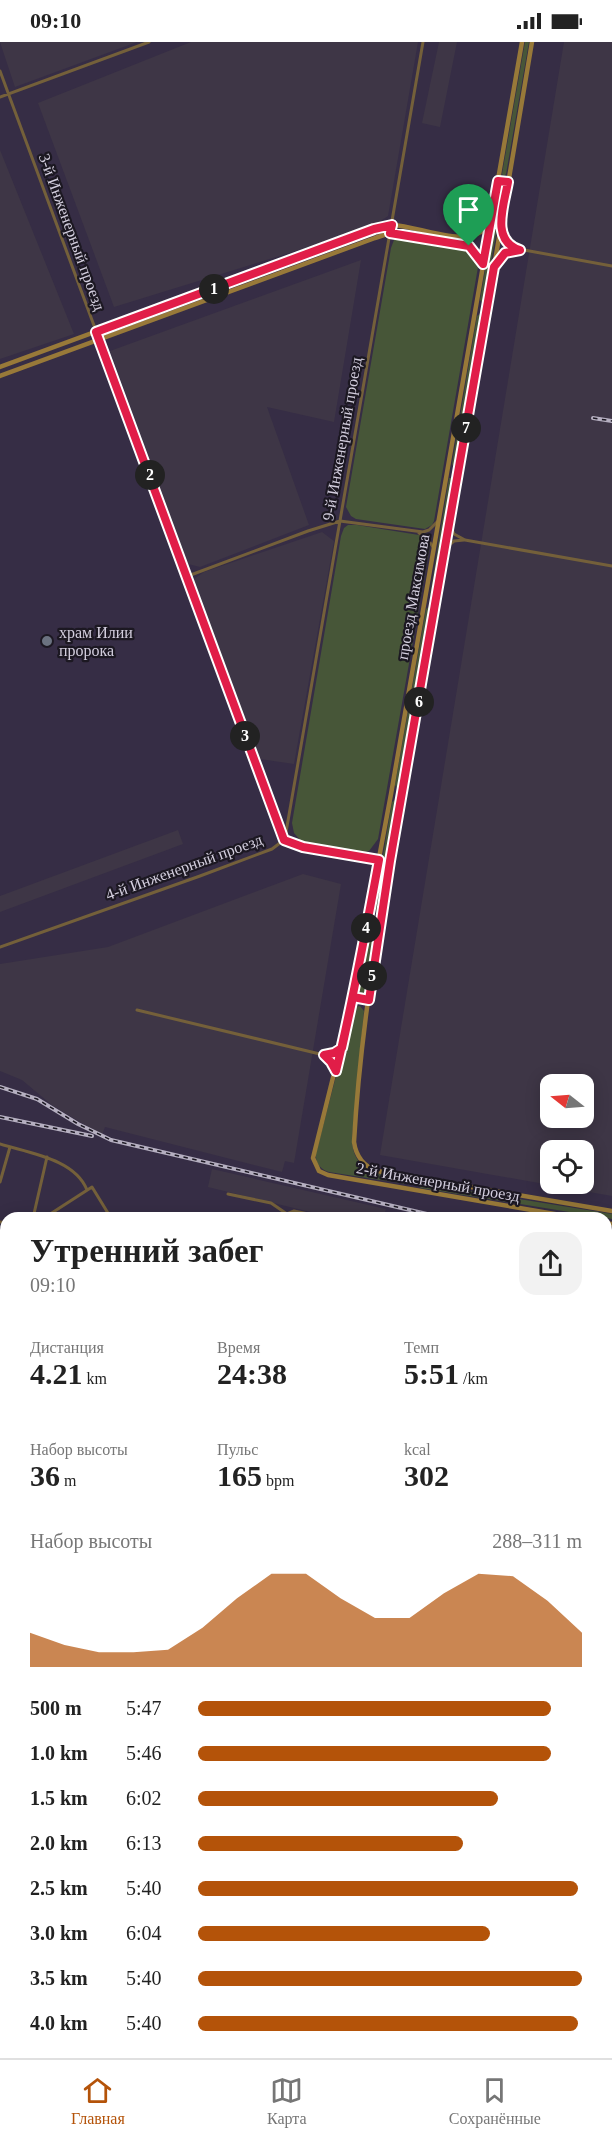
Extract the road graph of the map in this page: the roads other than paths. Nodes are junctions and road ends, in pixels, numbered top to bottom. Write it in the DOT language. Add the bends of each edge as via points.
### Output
graph roads {
  1 [pos="149,42"];
  2 [pos="423,42"];
  3 [pos="522,42"];
  4 [pos="532,42"];
  5 [pos="0,71"];
  6 [pos="8,94"];
  7 [pos="0,97"];
  8 [pos="498,181"];
  9 [pos="508,182"];
  10 [pos="491,223"];
  11 [pos="392,225"];
  12 [pos="500,228"];
  13 [pos="390,233"];
  14 [pos="520,250"];
  15 [pos="483,264"];
  16 [pos="612,266"];
  17 [pos="494,267"];
  18 [pos="476,308"];
  19 [pos="487,309"];
  20 [pos="96,332"];
  21 [pos="99,340"];
  22 [pos="35,355"];
  23 [pos="38,362"];
  24 [pos="0,367"];
  25 [pos="0,376"];
  26 [pos="447,470"];
  27 [pos="459,472"];
  28 [pos="438,519"];
  29 [pos="340,521"];
  30 [pos="450,524"];
  31 [pos="415,531"];
  32 [pos="465,540"];
  33 [pos="433,549"];
  34 [pos="446,550"];
  35 [pos="612,566"];
  36 [pos="188,576"];
  37 [pos="424,601"];
  38 [pos="437,603"];
  39 [pos="391,794"];
  40 [pos="402,796"];
  41 [pos="284,840"];
  42 [pos="379,860"];
  43 [pos="369,914"];
  44 [pos="381,916"];
  45 [pos="0,947"];
  46 [pos="353,997"];
  47 [pos="369,1000"];
  48 [pos="137,1010"];
  49 [pos="342,1048"];
  50 [pos="324,1055"];
  51 [pos="336,1071"];
  52 [pos="0,1144"];
  53 [pos="10,1147"];
  54 [pos="47,1157"];
  55 [pos="380,1172"];
  56 [pos="328,1175"];
  57 [pos="415,1179"];
  58 [pos="0,1182"];
  59 [pos="413,1189"];
  60 [pos="87,1190"];
  61 [pos="228,1194"];
  62 [pos="612,1211"];
  63 [pos="34,1212"];
  64 [pos="53,1212"];
  65 [pos="107,1212"];
  66 [pos="281,1212"];
  67 [pos="544,1212"];
  1 -- 6 [label="street"];
  2 -- 11 [label="street, 9-й Инженерный проезд"];
  3 -- 8 [label="main road, проезд Максимова"];
  4 -- 9 [label="main road, проезд Максимова"];
  5 -- 6 [label="street, 3-й Инженерный проезд"];
  6 -- 7 [label="street"];
  6 -- 20 [label="street, 3-й Инженерный проезд"];
  8 -- 9 [label="main road"];
  8 -- 10 [label="main road, проезд Максимова"];
  9 -- 12 [label="main road, проезд Максимова"];
  10 -- 11 [label="main road" via="479,234 466,237"];
  10 -- 15 [label="main road, проезд Максимова"];
  11 -- 13 [label="street, 9-й Инженерный проезд"];
  11 -- 20 [label="main road"];
  12 -- 14 [label="street" via="508,244"];
  12 -- 17 [label="main road, проезд Максимова"];
  13 -- 15 [label="main road" via="465,244"];
  13 -- 21 [label="main road"];
  13 -- 29 [label="street, 9-й Инженерный проезд"];
  14 -- 16 [label="street"];
  14 -- 17 [label="street" via="505,253"];
  15 -- 18 [label="main road, проезд Максимова"];
  17 -- 19 [label="main road, проезд Максимова"];
  18 -- 19 [label="main road"];
  18 -- 26 [label="main road, проезд Максимова"];
  19 -- 27 [label="main road, проезд Максимова"];
  20 -- 21 [label="street, 3-й Инженерный проезд"];
  20 -- 22 [label="main road"];
  21 -- 23 [label="main road"];
  21 -- 36 [label="street, 3-й Инженерный проезд"];
  22 -- 23 [label="main road"];
  22 -- 24 [label="main road"];
  23 -- 25 [label="main road"];
  26 -- 27 [label="main road"];
  26 -- 28 [label="main road, проезд Максимова"];
  27 -- 30 [label="main road, проезд Максимова"];
  28 -- 31 [label="street" via="429,530"];
  28 -- 33 [label="main road, проезд Максимова"];
  29 -- 31 [label="street"];
  29 -- 36 [label="street"];
  29 -- 41 [label="street, 9-й Инженерный проезд"];
  30 -- 32 [label="street" via="454,534"];
  30 -- 34 [label="main road, проезд Максимова"];
  31 -- 33 [label="street" via="427,538"];
  32 -- 34 [label="street" via="454,541"];
  32 -- 35 [label="street"];
  33 -- 37 [label="main road, проезд Максимова"];
  34 -- 38 [label="main road, проезд Максимова"];
  36 -- 41 [label="street, 3-й Инженерный проезд"];
  37 -- 38 [label="main road"];
  37 -- 39 [label="main road, проезд Максимова"];
  38 -- 40 [label="main road, проезд Максимова"];
  39 -- 40 [label="main road"];
  39 -- 42 [label="main road, проезд Максимова"];
  40 -- 44 [label="main road, проезд Максимова"];
  41 -- 42 [label="street, 4-й Инженерный проезд"];
  41 -- 45 [label="street, 4-й Инженерный проезд" via="272,849"];
  42 -- 43 [label="main road, проезд Максимова"];
  43 -- 44 [label="main road"];
  43 -- 46 [label="main road, проезд Максимова"];
  44 -- 47 [label="main road, проезд Максимова"];
  46 -- 47 [label="main road"];
  46 -- 49 [label="main road, проезд Максимова"];
  47 -- 55 [label="main road, проезд Максимова" via="355,1138 361,1160"];
  48 -- 50 [label="street"];
  49 -- 50 [label="street"];
  49 -- 51 [label="main road, проезд Максимова"];
  50 -- 51 [label="street"];
  51 -- 56 [label="main road, проезд Максимова" via="314,1153 316,1167"];
  52 -- 53 [label="street"];
  53 -- 54 [label="street"];
  53 -- 58 [label="street"];
  54 -- 60 [label="street" via="83,1178"];
  54 -- 63 [label="street"];
  55 -- 57 [label="main road, 2-й Инженерный проезд"];
  56 -- 59 [label="main road, 2-й Инженерный проезд"];
  57 -- 59 [label="main road"];
  57 -- 62 [label="main road, 2-й Инженерный проезд"];
  59 -- 67 [label="main road, 2-й Инженерный проезд"];
  60 -- 64 [label="street"];
  60 -- 65 [label="street" via="92,1187"];
  61 -- 66 [label="street" via="271,1203"];
}
